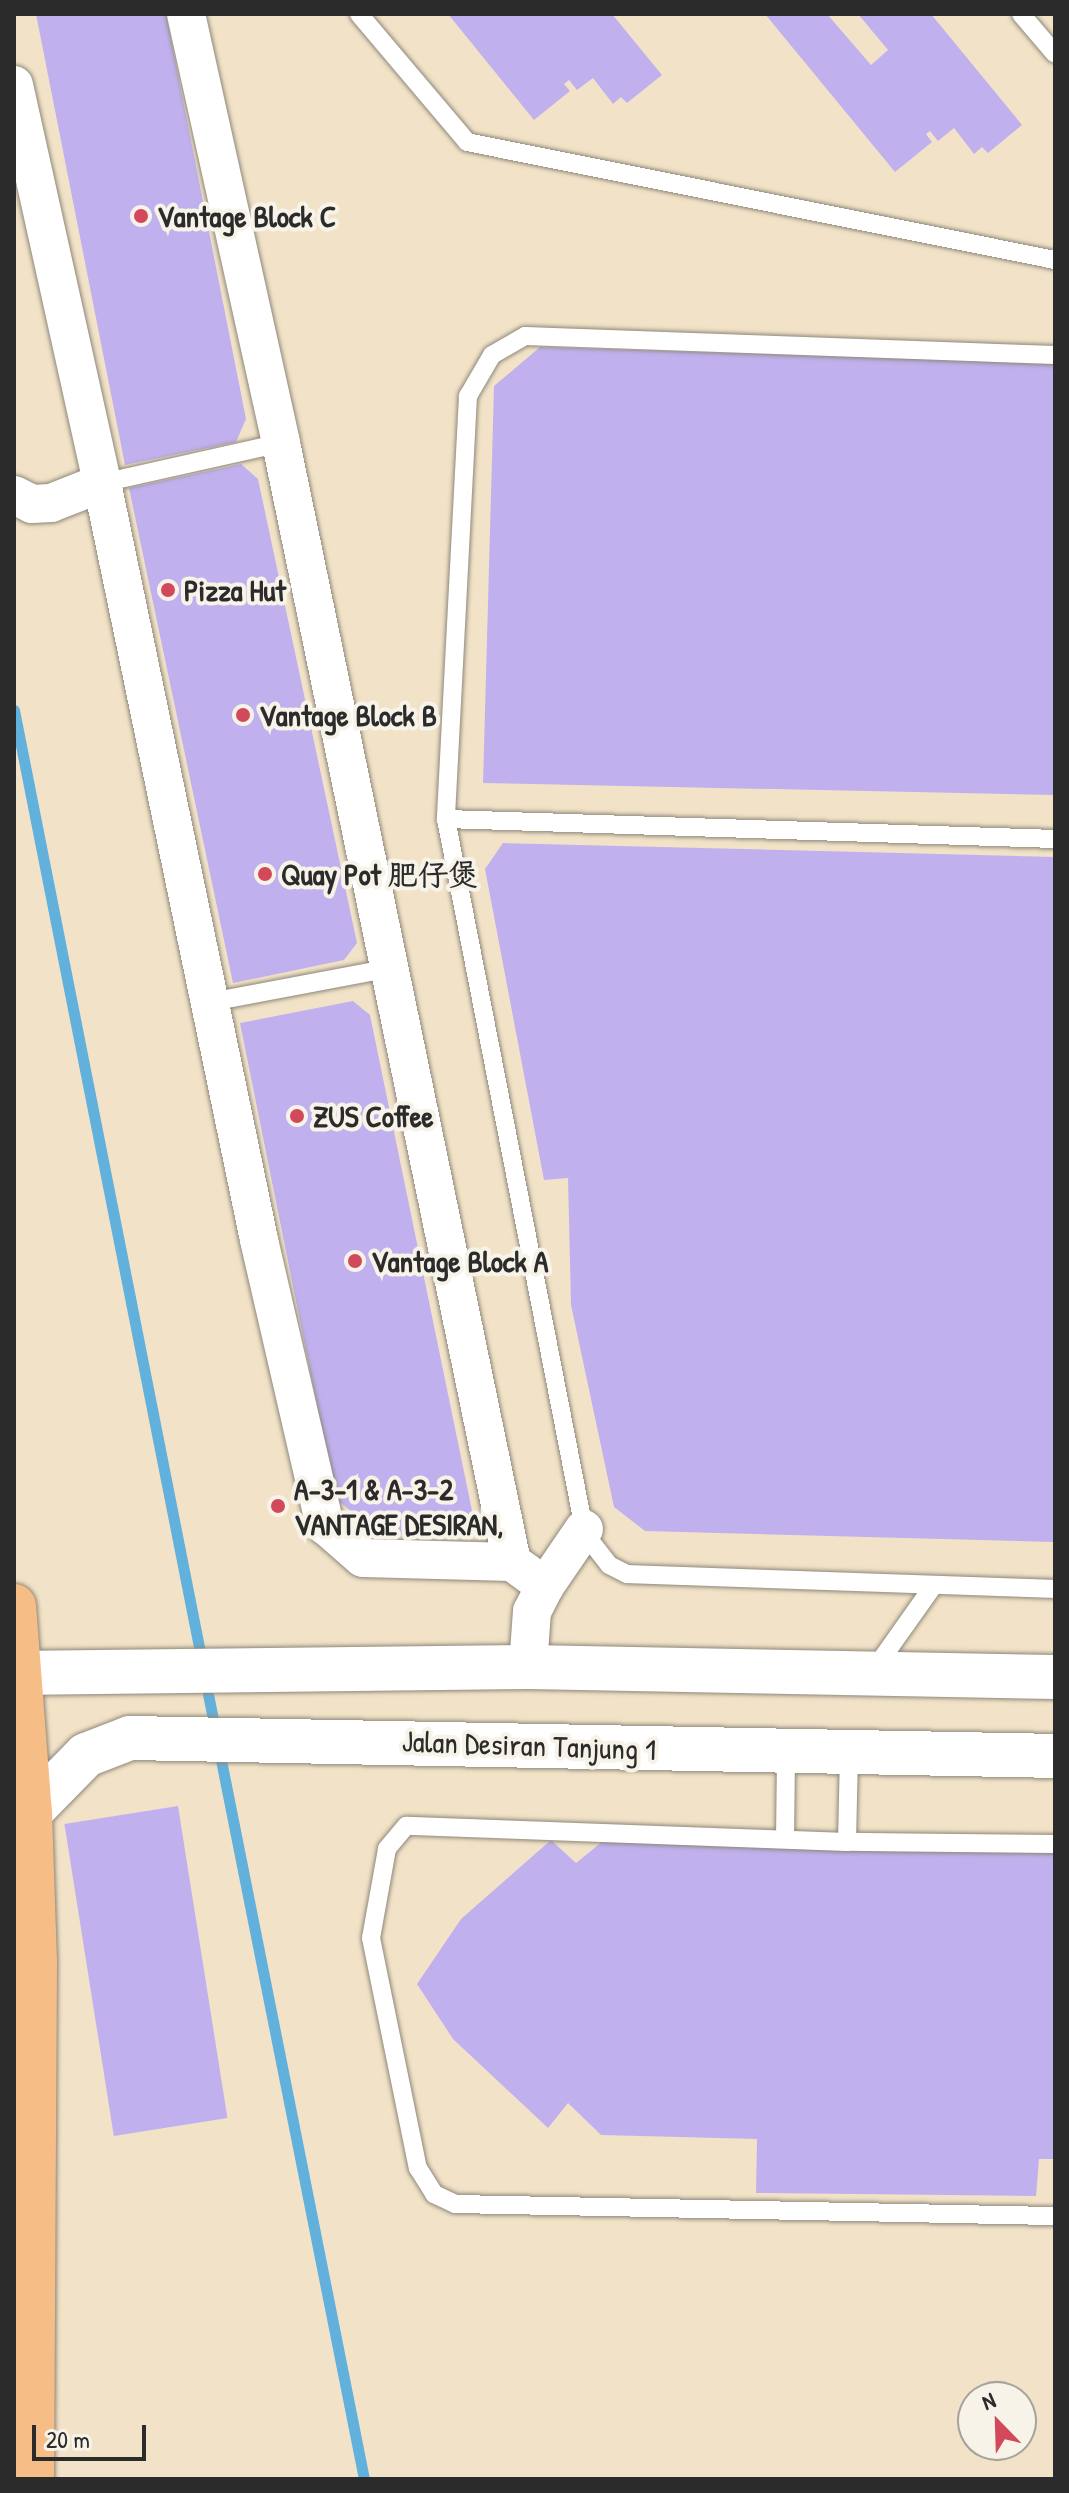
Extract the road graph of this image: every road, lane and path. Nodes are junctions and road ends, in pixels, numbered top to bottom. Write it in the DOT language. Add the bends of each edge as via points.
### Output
graph roads {
  1 [pos="186,14"];
  2 [pos="359,14"];
  3 [pos="1021,14"];
  4 [pos="1055,54"];
  5 [pos="14,85"];
  6 [pos="1055,260"];
  7 [pos="1055,355"];
  8 [pos="281,443"];
  9 [pos="102,483"];
  10 [pos="14,495"];
  11 [pos="446,819"];
  12 [pos="1055,839"];
  13 [pos="391,968"];
  14 [pos="211,1002"];
  15 [pos="584,1529"];
  16 [pos="512,1562"];
  17 [pos="934,1585"];
  18 [pos="545,1586"];
  19 [pos="1055,1589"];
  20 [pos="14,1606"];
  21 [pos="528,1667"];
  22 [pos="18,1673"];
  23 [pos="872,1673"];
  24 [pos="1055,1677"];
  25 [pos="786,1752"];
  26 [pos="849,1752"];
  27 [pos="1055,1756"];
  28 [pos="30,1812"];
  29 [pos="785,1839"];
  30 [pos="847,1842"];
  31 [pos="1055,1844"];
  32 [pos="1055,2216"];
  33 [pos="32,2479"];
  1 -- 8 [label="street"];
  2 -- 6 [label="lane" via="467,142"];
  3 -- 4 [label="lane"];
  5 -- 9 [label="street"];
  7 -- 11 [label="lane" via="525,336 492,355 468,396"];
  8 -- 9 [label="lane"];
  8 -- 13 [label="street"];
  9 -- 10 [label="street" via="51,503 32,504"];
  9 -- 14 [label="street"];
  11 -- 12 [label="lane"];
  11 -- 15 [label="lane"];
  13 -- 14 [label="lane"];
  13 -- 16 [label="street"];
  14 -- 16 [label="street" via="325,1525 363,1558"];
  15 -- 17 [label="lane" via="609,1565 627,1574"];
  15 -- 18 [label="street"];
  16 -- 18 [label="street"];
  17 -- 19 [label="lane"];
  17 -- 23 [label="lane"];
  18 -- 21 [label="street" via="532,1611"];
  20 -- 22 [label="main road"];
  21 -- 22 [label="street"];
  21 -- 23 [label="street"];
  22 -- 28 [label="main road"];
  23 -- 24 [label="street"];
  25 -- 26 [label="street, Jalan Desiran Tanjung 1"];
  25 -- 28 [label="street, Jalan Desiran Tanjung 1" via="130,1738 86,1755"];
  25 -- 29 [label="lane"];
  26 -- 27 [label="street, Jalan Desiran Tanjung 1"];
  26 -- 30 [label="lane"];
  28 -- 33 [label="main road" via="35,1961"];
  29 -- 30 [label="lane"];
  29 -- 32 [label="lane" via="406,1826 387,1849 371,1938 418,2168 434,2194 455,2204"];
  30 -- 31 [label="lane"];
}
